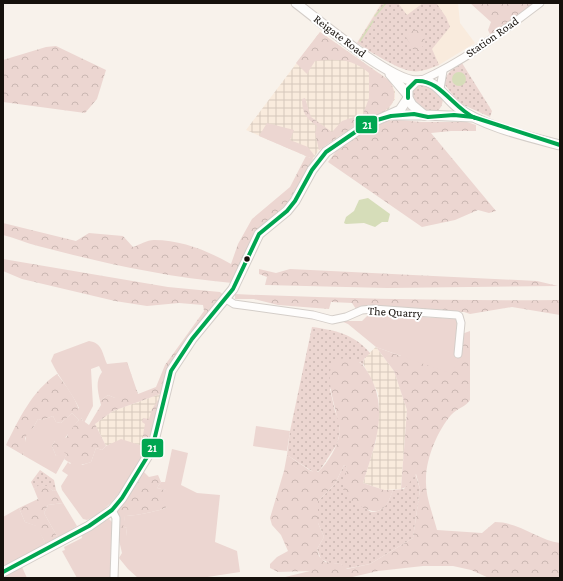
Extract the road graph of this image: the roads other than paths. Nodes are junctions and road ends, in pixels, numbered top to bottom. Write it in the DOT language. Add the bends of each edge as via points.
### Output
graph roads {
  1 [pos="296,3"];
  2 [pos="540,3"];
  3 [pos="385,69"];
  4 [pos="443,71"];
  5 [pos="419,81"];
  6 [pos="440,89"];
  7 [pos="407,96"];
  8 [pos="448,98"];
  9 [pos="424,115"];
  10 [pos="391,116"];
  11 [pos="438,116"];
  12 [pos="473,117"];
  13 [pos="560,145"];
  14 [pos="226,299"];
  15 [pos="458,354"];
  16 [pos="112,510"];
  17 [pos="3,572"];
  18 [pos="114,578"];
  1 -- 3 [label="main road, Reigate Road"];
  2 -- 4 [label="street, Station Road"];
  3 -- 5 [label="main road, Reigate Road" via="409,81"];
  3 -- 7 [label="main road, Reigate Road"];
  4 -- 5 [label="street, Station Road"];
  4 -- 6 [label="street"];
  5 -- 6 [label="main road" via="428,81"];
  5 -- 7 [label="main road" via="408,90"];
  6 -- 8 [label="main road"];
  7 -- 9 [label="main road" via="412,105"];
  7 -- 10 [label="main road" via="400,110"];
  8 -- 11 [label="main road" via="447,105"];
  8 -- 12 [label="main road"];
  9 -- 10 [label="main road"];
  9 -- 11 [label="main road"];
  10 -- 14 [label="main road" via="364,126 326,152 287,211 259,234 238,281"];
  11 -- 12 [label="main road"];
  12 -- 13 [label="main road"];
  14 -- 15 [label="street, The Quarry" via="234,304 332,320 373,309 456,315 459,316 461,323"];
  14 -- 16 [label="main road" via="192,339 171,371 152,449"];
  16 -- 17 [label="main road" via="86,528"];
  16 -- 18 [label="street" via="116,518"];
}
